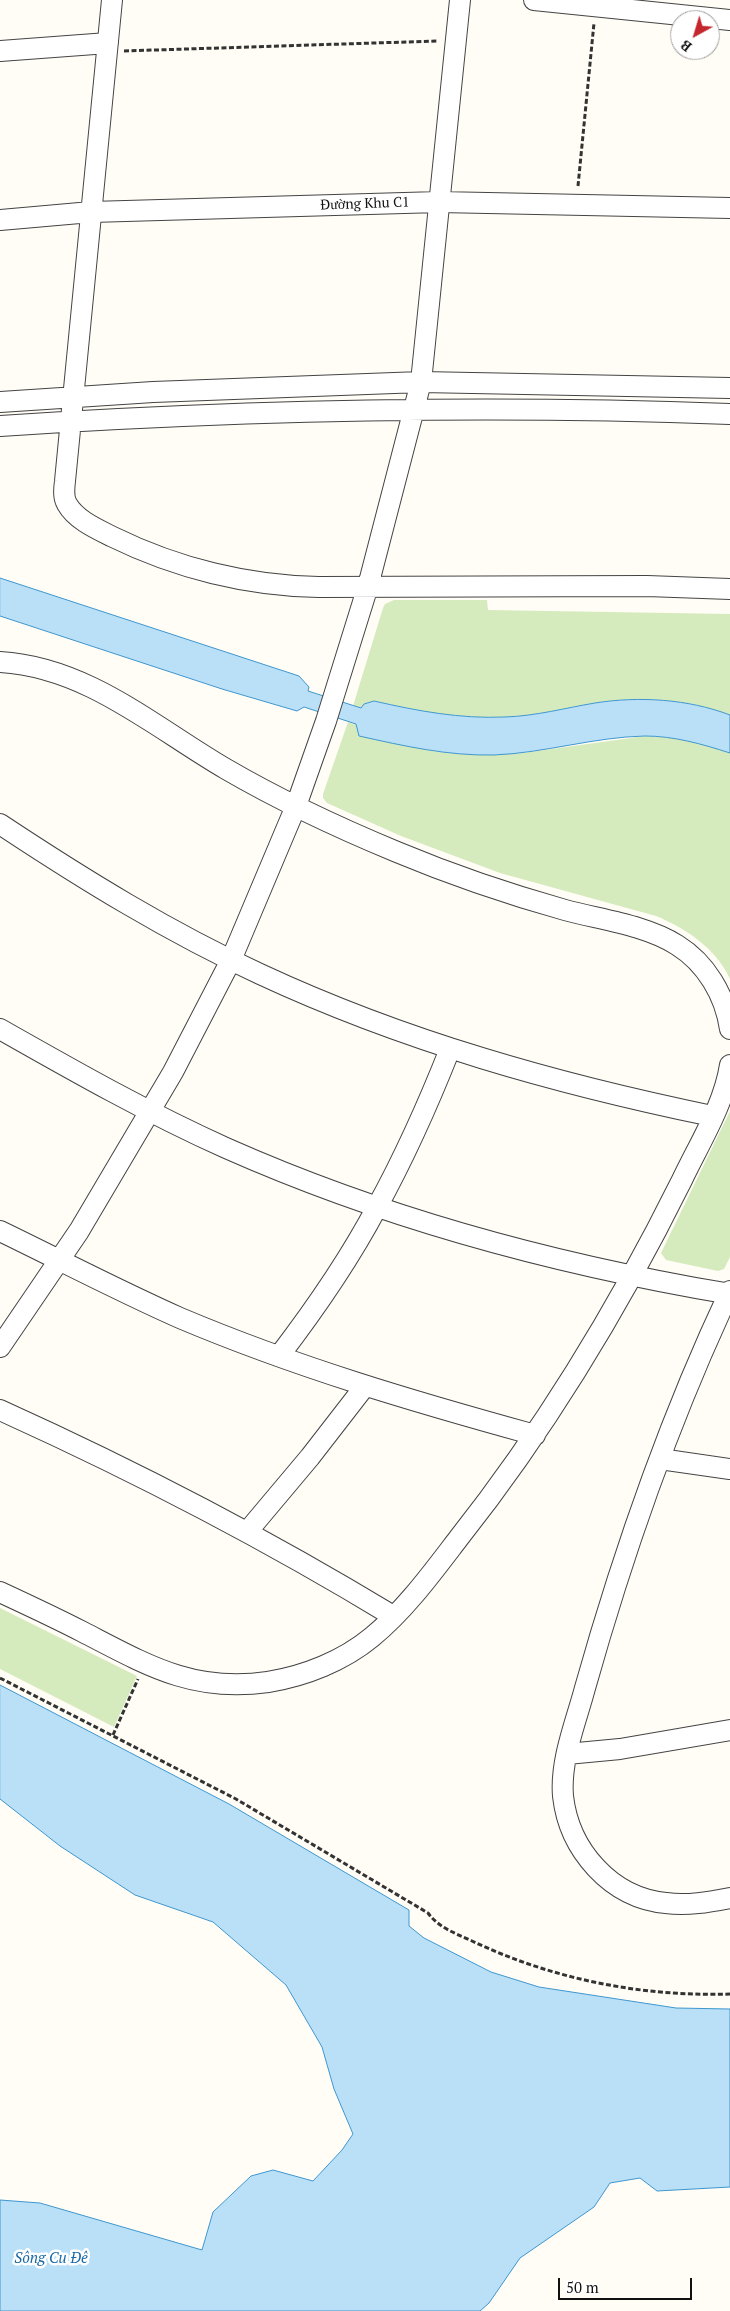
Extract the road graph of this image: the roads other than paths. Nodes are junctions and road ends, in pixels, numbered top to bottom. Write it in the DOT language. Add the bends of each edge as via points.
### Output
graph roads {
  1 [pos="112,0"];
  2 [pos="460,0"];
  3 [pos="534,0"];
  4 [pos="730,20"];
  5 [pos="116,47"];
  6 [pos="0,51"];
  7 [pos="439,202"];
  8 [pos="730,208"];
  9 [pos="91,212"];
  10 [pos="0,220"];
  11 [pos="421,382"];
  12 [pos="730,388"];
  13 [pos="74,396"];
  14 [pos="0,402"];
  15 [pos="416,409"];
  16 [pos="730,414"];
  17 [pos="72,422"];
  18 [pos="0,426"];
  19 [pos="368,586"];
  20 [pos="730,589"];
  21 [pos="0,662"];
  22 [pos="296,806"];
  23 [pos="0,824"];
  24 [pos="231,960"];
  25 [pos="730,1028"];
  26 [pos="0,1029"];
  27 [pos="450,1049"];
  28 [pos="730,1065"];
  29 [pos="151,1112"];
  30 [pos="712,1116"];
  31 [pos="378,1207"];
  32 [pos="0,1231"];
  33 [pos="60,1260"];
  34 [pos="633,1276"];
  35 [pos="730,1293"];
  36 [pos="0,1347"];
  37 [pos="279,1356"];
  38 [pos="365,1386"];
  39 [pos="0,1410"];
  40 [pos="535,1435"];
  41 [pos="660,1459"];
  42 [pos="730,1469"];
  43 [pos="247,1532"];
  44 [pos="0,1592"];
  45 [pos="393,1616"];
  46 [pos="730,1730"];
  47 [pos="567,1754"];
  48 [pos="730,1898"];
  1 -- 5 [label="street"];
  2 -- 7 [label="street"];
  3 -- 4 [label="street"];
  5 -- 6 [label="street"];
  5 -- 9 [label="street"];
  7 -- 8 [label="street, Đường Khu C1"];
  7 -- 9 [label="street, Đường Khu C1"];
  7 -- 11 [label="street"];
  9 -- 10 [label="street, Đường Khu C1"];
  9 -- 13 [label="street"];
  11 -- 12 [label="street"];
  11 -- 13 [label="street"];
  11 -- 15 [label="street"];
  13 -- 14 [label="street"];
  13 -- 17 [label="street"];
  15 -- 16 [label="street"];
  15 -- 17 [label="street" via="237,413"];
  15 -- 19 [label="street"];
  17 -- 18 [label="street"];
  17 -- 19 [label="street" via="65,498 72,510 97,529 157,556 221,575 301,587"];
  19 -- 20 [label="street"];
  19 -- 22 [label="street"];
  21 -- 22 [label="street" via="36,667 87,684 225,768"];
  22 -- 24 [label="street"];
  22 -- 25 [label="street" via="467,880 666,939 692,957 714,983"];
  23 -- 24 [label="street" via="98,887"];
  24 -- 27 [label="street" via="342,1009"];
  24 -- 29 [label="street"];
  26 -- 29 [label="street"];
  27 -- 30 [label="street" via="514,1070"];
  27 -- 31 [label="street"];
  28 -- 30 [label="street"];
  29 -- 31 [label="street" via="265,1165"];
  29 -- 33 [label="street"];
  30 -- 34 [label="street"];
  31 -- 34 [label="street" via="498,1244"];
  31 -- 37 [label="street" via="343,1266"];
  32 -- 33 [label="street"];
  33 -- 36 [label="street"];
  33 -- 37 [label="street" via="172,1314"];
  34 -- 35 [label="street"];
  34 -- 40 [label="street"];
  35 -- 41 [label="street"];
  37 -- 38 [label="street"];
  38 -- 40 [label="street"];
  38 -- 43 [label="street"];
  39 -- 43 [label="street" via="114,1463"];
  40 -- 45 [label="street" via="490,1499"];
  41 -- 42 [label="street"];
  41 -- 47 [label="street" via="616,1589"];
  43 -- 45 [label="street"];
  44 -- 45 [label="street" via="156,1669 215,1684 270,1682 315,1669 358,1647"];
  46 -- 47 [label="street" via="620,1749"];
  47 -- 48 [label="street" via="563,1782 566,1811 575,1838 600,1872 625,1890 657,1902 691,1904"];
}
